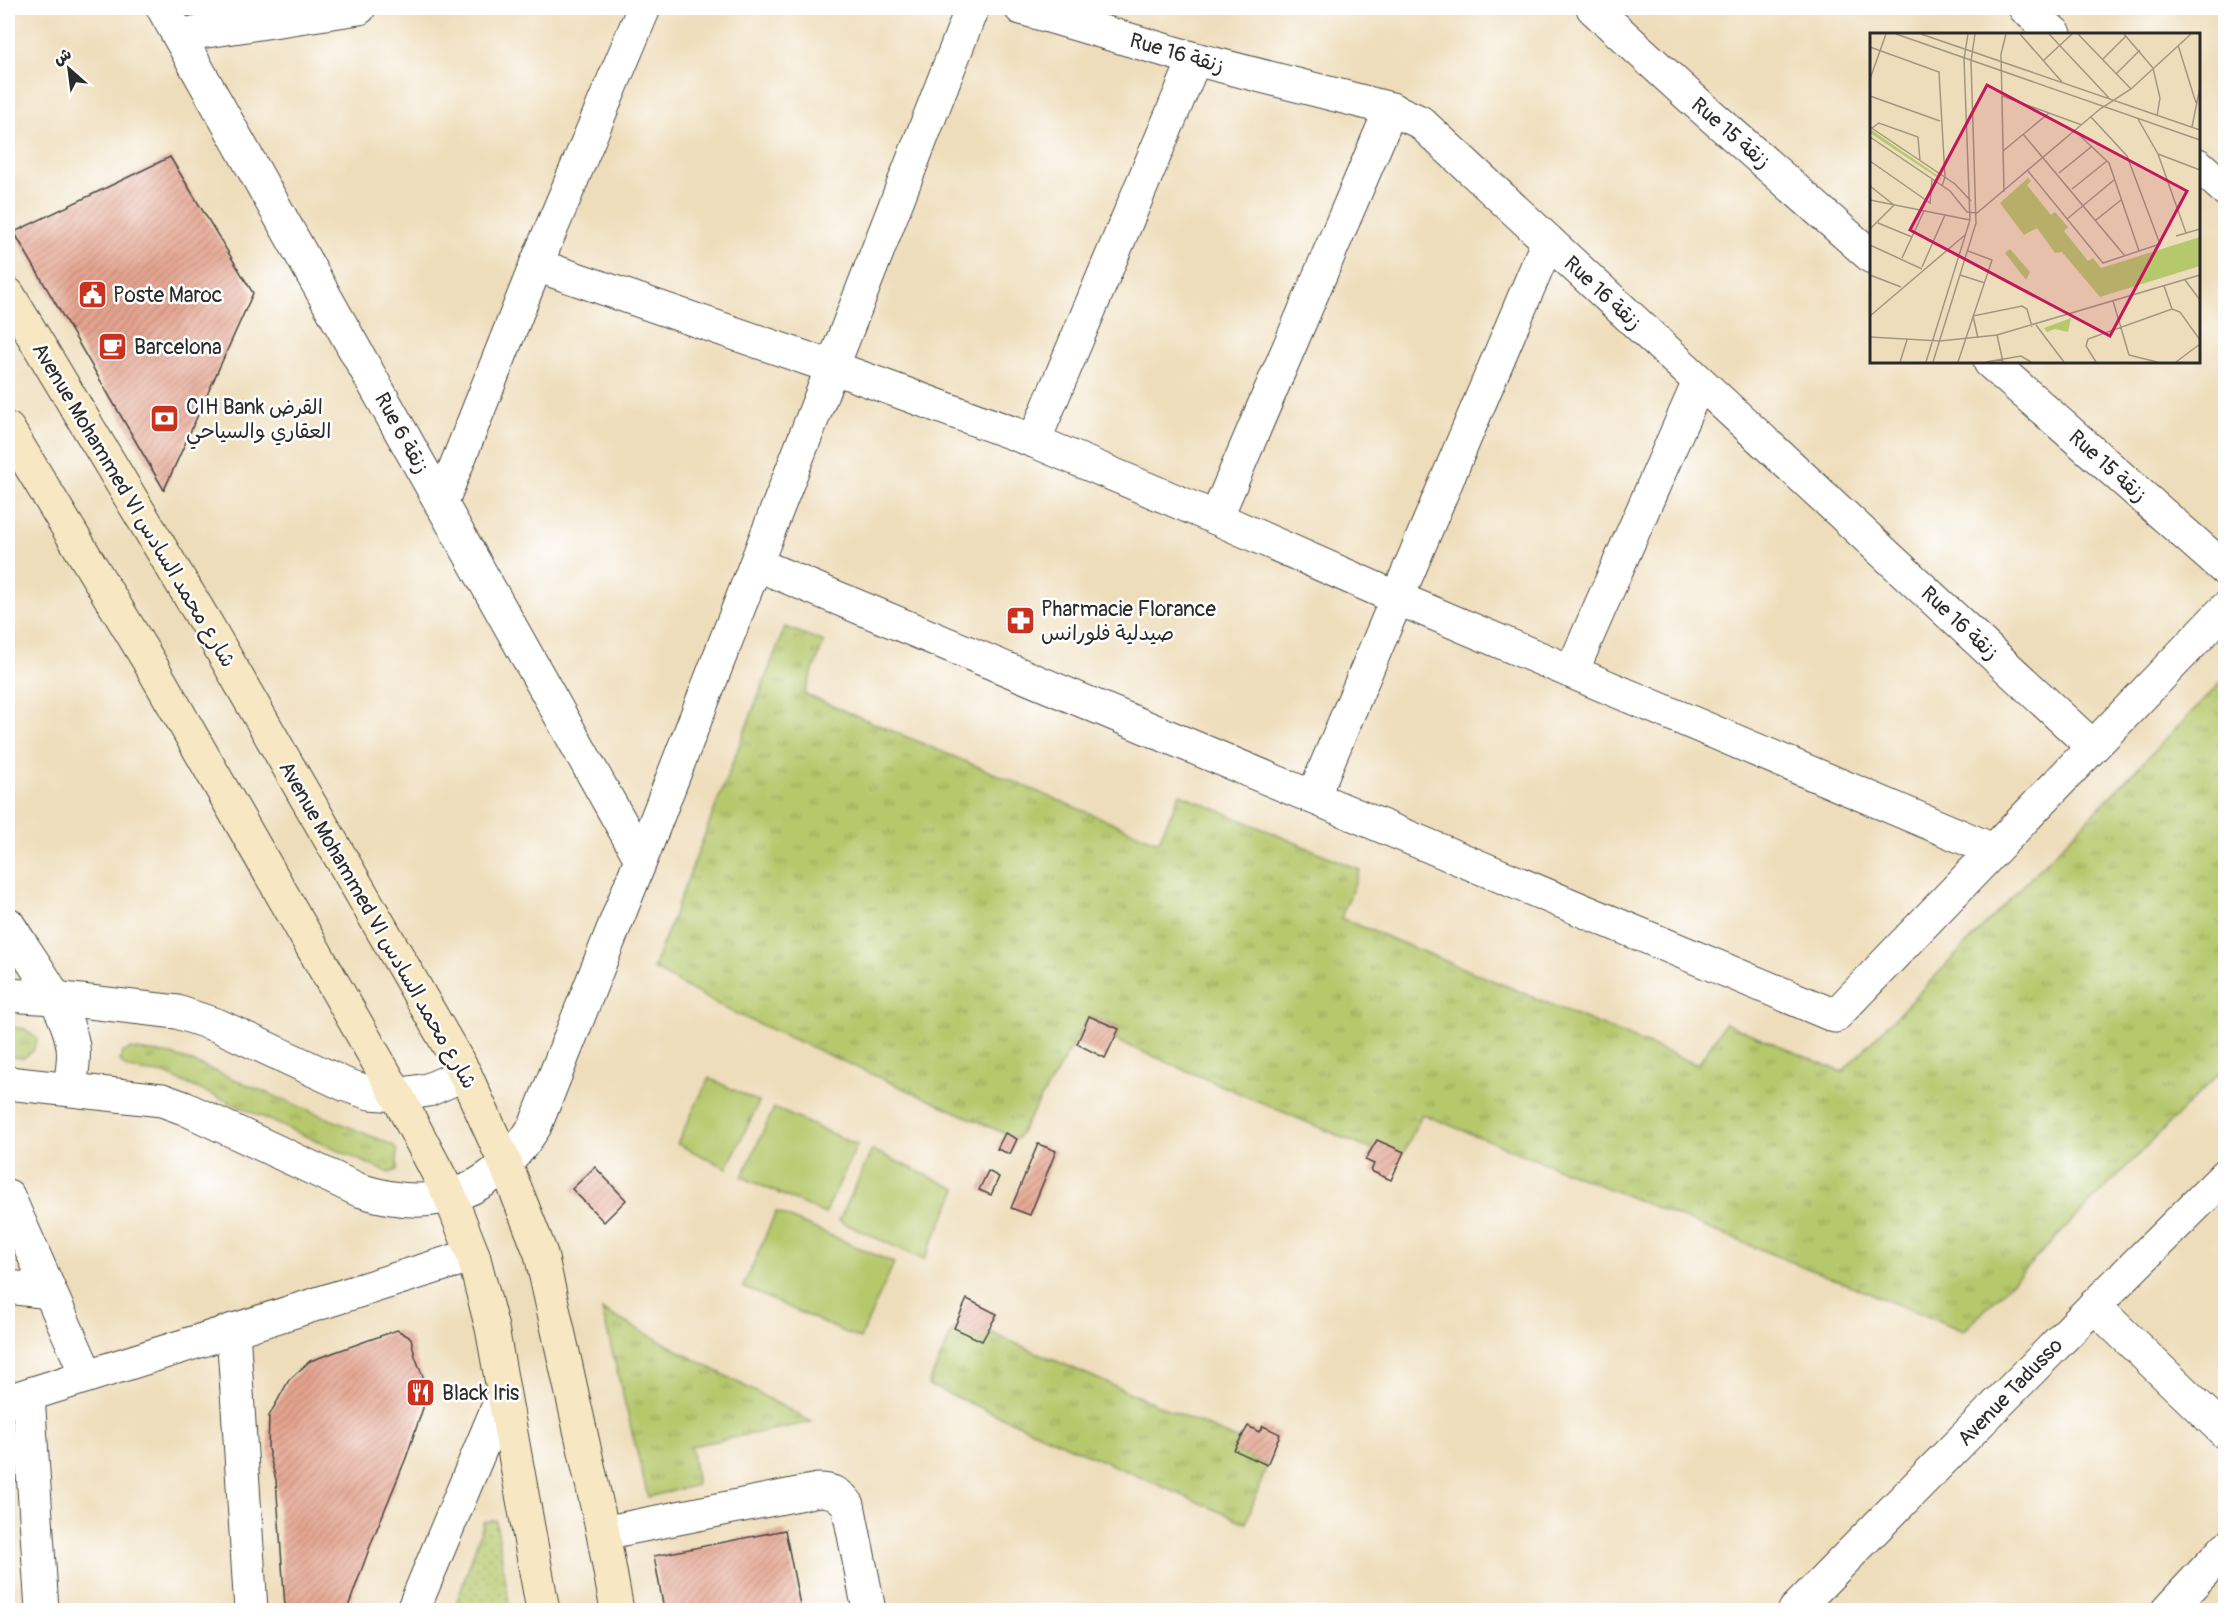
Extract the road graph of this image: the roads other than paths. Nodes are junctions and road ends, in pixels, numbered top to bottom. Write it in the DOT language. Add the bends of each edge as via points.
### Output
graph roads {
  1 [pos="163,8"];
  2 [pos="359,8"];
  3 [pos="644,8"];
  4 [pos="972,8"];
  5 [pos="1021,8"];
  6 [pos="1593,8"];
  7 [pos="2025,8"];
  8 [pos="2054,33"];
  9 [pos="180,35"];
  10 [pos="1195,59"];
  11 [pos="1390,109"];
  12 [pos="2200,166"];
  13 [pos="2226,190"];
  14 [pos="1548,241"];
  15 [pos="1870,255"];
  16 [pos="536,265"];
  17 [pos="8,294"];
  18 [pos="1991,363"];
  19 [pos="832,367"];
  20 [pos="1699,382"];
  21 [pos="8,429"];
  22 [pos="1034,441"];
  23 [pos="441,504"];
  24 [pos="1216,518"];
  25 [pos="756,564"];
  26 [pos="2226,570"];
  27 [pos="1397,598"];
  28 [pos="2226,608"];
  29 [pos="1572,671"];
  30 [pos="2092,746"];
  31 [pos="1312,797"];
  32 [pos="1993,850"];
  33 [pos="641,859"];
  34 [pos="8,924"];
  35 [pos="8,995"];
  36 [pos="54,998"];
  37 [pos="465,1074"];
  38 [pos="8,1083"];
  39 [pos="70,1089"];
  40 [pos="397,1095"];
  41 [pos="506,1165"];
  42 [pos="2226,1175"];
  43 [pos="8,1196"];
  44 [pos="450,1196"];
  45 [pos="473,1255"];
  46 [pos="8,1287"];
  47 [pos="51,1292"];
  48 [pos="2094,1306"];
  49 [pos="233,1330"];
  50 [pos="87,1376"];
  51 [pos="503,1395"];
  52 [pos="18,1398"];
  53 [pos="2226,1433"];
  54 [pos="603,1533"];
  55 [pos="2226,1548"];
  56 [pos="42,1611"];
  57 [pos="251,1611"];
  58 [pos="413,1611"];
  59 [pos="543,1611"];
  60 [pos="617,1611"];
  61 [pos="869,1611"];
  62 [pos="1796,1611"];
  63 [pos="2168,1611"];
  1 -- 9 [label="street, Rue 6 زنقة"];
  2 -- 9 [label="street"];
  3 -- 16 [label="street"];
  4 -- 19 [label="street"];
  5 -- 10 [label="street, Rue 16 زنقة"];
  6 -- 15 [label="street, Rue 15 زنقة"];
  7 -- 8 [label="street"];
  9 -- 23 [label="street, Rue 6 زنقة"];
  10 -- 11 [label="street, Rue 16 زنقة"];
  10 -- 22 [label="street"];
  11 -- 14 [label="street, Rue 16 زنقة" via="1420,122"];
  11 -- 24 [label="street"];
  12 -- 13 [label="street"];
  14 -- 20 [label="street, Rue 16 زنقة"];
  14 -- 27 [label="street"];
  16 -- 19 [label="street"];
  16 -- 23 [label="street"];
  17 -- 37 [label="main road, Avenue Mohammed VI شارع محمد السادس" via="207,625"];
  18 -- 26 [label="street, Rue 15 زنقة"];
  19 -- 22 [label="street"];
  19 -- 25 [label="street"];
  20 -- 29 [label="street"];
  20 -- 30 [label="street, Rue 16 زنقة"];
  21 -- 40 [label="main road" via="148,660"];
  22 -- 24 [label="street"];
  23 -- 33 [label="street, Rue 6 زنقة"];
  24 -- 27 [label="street"];
  25 -- 31 [label="street"];
  25 -- 33 [label="street"];
  27 -- 29 [label="street"];
  27 -- 31 [label="street"];
  28 -- 30 [label="street"];
  29 -- 32 [label="street"];
  30 -- 32 [label="street"];
  31 -- 32 [label="street" via="1835,1017"];
  33 -- 41 [label="street" via="535,1126"];
  34 -- 36 [label="street"];
  35 -- 36 [label="street"];
  36 -- 39 [label="street" via="70,1028 74,1050"];
  36 -- 40 [label="street" via="177,1012 219,1026 346,1085 370,1093"];
  37 -- 40 [label="street" via="428,1090"];
  37 -- 41 [label="main road, Avenue Mohammed VI شارع محمد السادس"];
  38 -- 39 [label="street"];
  39 -- 44 [label="street" via="162,1100 382,1197 405,1201"];
  40 -- 44 [label="main road"];
  41 -- 44 [label="street"];
  41 -- 54 [label="main road, Avenue Mohammed VI شارع محمد السادس" via="542,1254"];
  42 -- 48 [label="street, Avenue Tadusso"];
  43 -- 47 [label="street"];
  44 -- 45 [label="main road"];
  45 -- 49 [label="street"];
  45 -- 51 [label="main road" via="492,1328"];
  46 -- 47 [label="street"];
  47 -- 50 [label="street"];
  48 -- 53 [label="street"];
  48 -- 62 [label="street, Avenue Tadusso"];
  49 -- 50 [label="street"];
  49 -- 57 [label="street"];
  50 -- 52 [label="street"];
  51 -- 58 [label="street"];
  51 -- 59 [label="main road"];
  52 -- 56 [label="street"];
  54 -- 60 [label="main road, Avenue Mohammed VI شارع محمد السادس"];
  54 -- 61 [label="street" via="818,1490 836,1492 851,1514"];
  55 -- 63 [label="street"];
}
